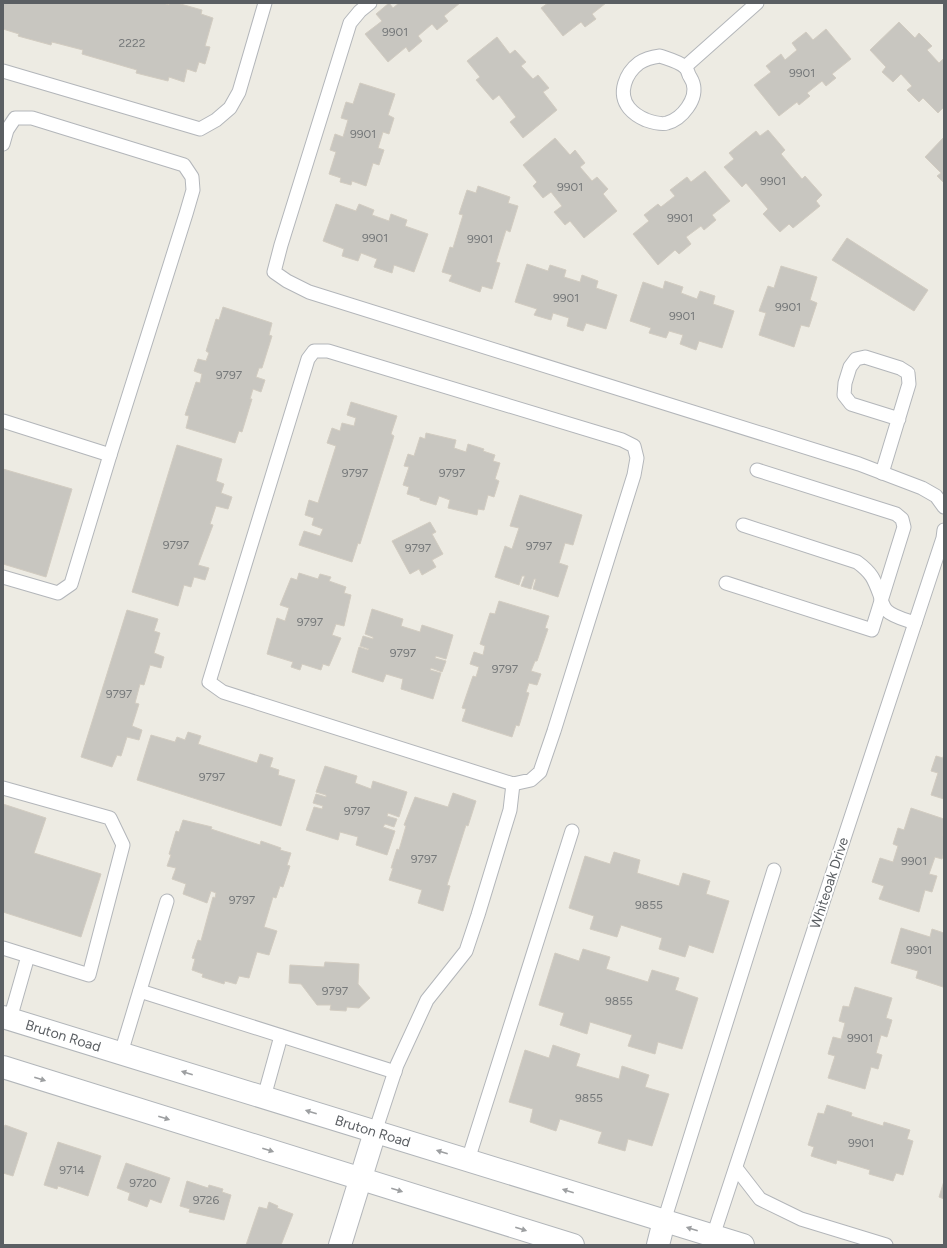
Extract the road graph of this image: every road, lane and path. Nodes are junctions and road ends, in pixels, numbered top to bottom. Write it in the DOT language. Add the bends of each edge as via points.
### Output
graph roads {
  1 [pos="265,3"];
  2 [pos="370,3"];
  3 [pos="757,3"];
  4 [pos="685,68"];
  5 [pos="3,71"];
  6 [pos="3,144"];
  7 [pos="899,419"];
  8 [pos="3,422"];
  9 [pos="110,455"];
  10 [pos="757,470"];
  11 [pos="882,473"];
  12 [pos="944,507"];
  13 [pos="743,525"];
  14 [pos="944,530"];
  15 [pos="3,577"];
  16 [pos="726,582"];
  17 [pos="882,600"];
  18 [pos="915,623"];
  19 [pos="513,784"];
  20 [pos="3,788"];
  21 [pos="572,831"];
  22 [pos="774,870"];
  23 [pos="167,901"];
  24 [pos="3,948"];
  25 [pos="28,956"];
  26 [pos="140,991"];
  27 [pos="7,1018"];
  28 [pos="281,1036"];
  29 [pos="121,1053"];
  30 [pos="3,1067"];
  31 [pos="395,1072"];
  32 [pos="264,1097"];
  33 [pos="375,1132"];
  34 [pos="468,1160"];
  35 [pos="736,1168"];
  36 [pos="360,1179"];
  37 [pos="664,1221"];
  38 [pos="714,1236"];
  39 [pos="340,1245"];
  40 [pos="573,1245"];
  41 [pos="658,1245"];
  42 [pos="742,1245"];
  43 [pos="886,1245"];
  1 -- 5 [label="lane" via="238,92 230,108 200,129"];
  2 -- 11 [label="lane" via="350,23 274,272 309,292"];
  3 -- 4 [label="lane"];
  4 -- 4 [label="lane" via="673,60 660,56 640,62 629,74 624,85 623,96 628,108 638,117 652,122 666,124 680,116 693,95 694,84"];
  6 -- 9 [label="lane" via="16,118 32,118 184,165 192,177 193,190"];
  7 -- 7 [label="lane" via="909,384 908,373 866,357 856,359 850,367 844,395 851,404"];
  7 -- 11 [label="lane"];
  8 -- 9 [label="lane"];
  9 -- 15 [label="lane" via="71,584 58,593"];
  10 -- 17 [label="lane" via="896,514 902,519 904,527"];
  11 -- 12 [label="lane" via="922,488 936,496"];
  13 -- 17 [label="lane" via="857,562 874,580"];
  14 -- 18 [label="lane, Whiteoak Drive"];
  16 -- 17 [label="lane" via="872,630"];
  17 -- 18 [label="lane" via="886,609 900,618"];
  18 -- 35 [label="lane, Whiteoak Drive"];
  19 -- 19 [label="lane" via="223,692 209,682 308,359 314,351 328,351 622,440 634,446 637,458 634,475 540,772 531,780"];
  19 -- 31 [label="lane" via="510,810 466,951 427,1000"];
  20 -- 25 [label="lane" via="110,818 123,845 89,975"];
  21 -- 34 [label="lane"];
  22 -- 37 [label="lane"];
  23 -- 26 [label="lane"];
  24 -- 25 [label="lane"];
  25 -- 27 [label="lane"];
  26 -- 28 [label="lane"];
  26 -- 29 [label="lane"];
  27 -- 29 [label="main road, Bruton Road"];
  28 -- 31 [label="lane"];
  28 -- 32 [label="lane"];
  32 -- 29 [label="main road, Bruton Road, one-way"];
  30 -- 36 [label="main road, one-way"];
  31 -- 33 [label="lane"];
  33 -- 32 [label="main road, Bruton Road, one-way"];
  34 -- 33 [label="main road, Bruton Road, one-way"];
  33 -- 36 [label="main road"];
  37 -- 34 [label="main road, Bruton Road, one-way"];
  35 -- 38 [label="lane, Whiteoak Drive"];
  35 -- 43 [label="lane" via="760,1199 801,1219"];
  36 -- 39 [label="main road"];
  36 -- 40 [label="main road, one-way"];
  38 -- 37 [label="main road, Bruton Road, one-way"];
  37 -- 41 [label="main road"];
  38 -- 42 [label="main road, Bruton Road"];
}
